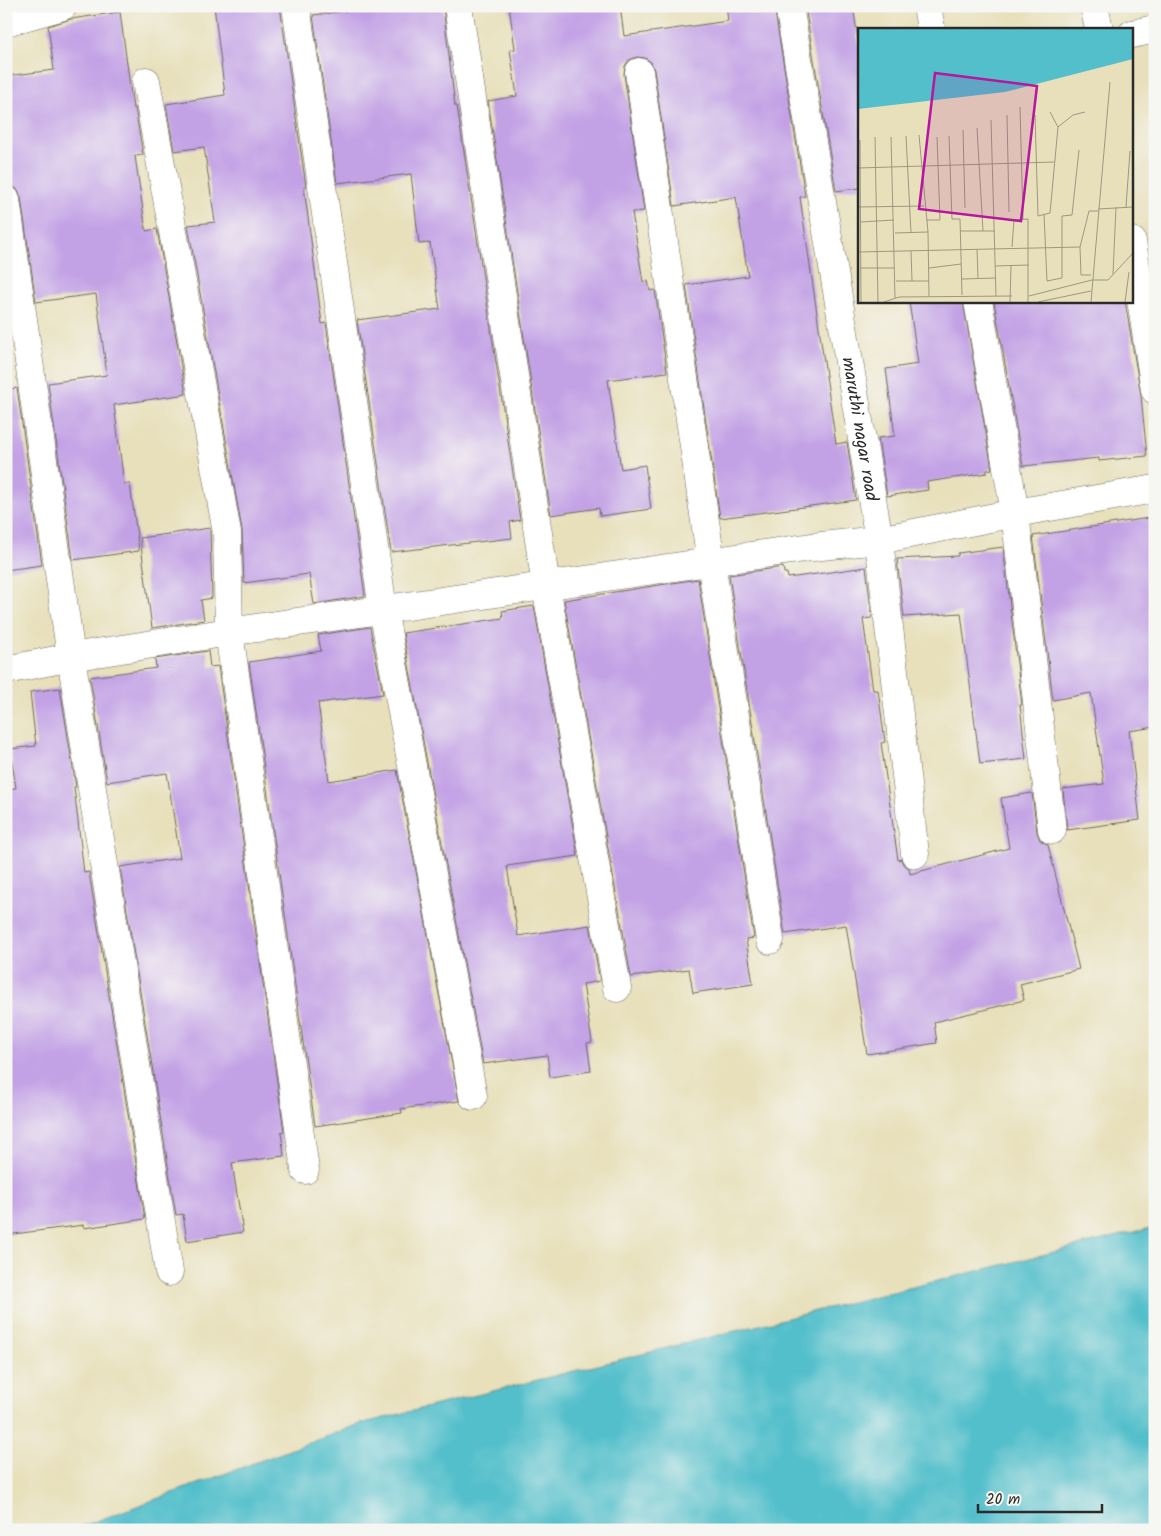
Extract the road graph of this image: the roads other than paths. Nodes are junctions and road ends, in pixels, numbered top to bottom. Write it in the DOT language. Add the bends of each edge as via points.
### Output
graph roads {
  1 [pos="63,6"];
  2 [pos="296,6"];
  3 [pos="458,6"];
  4 [pos="789,6"];
  5 [pos="927,6"];
  6 [pos="1094,6"];
  7 [pos="6,22"];
  8 [pos="931,28"];
  9 [pos="1099,28"];
  10 [pos="1155,29"];
  11 [pos="1134,34"];
  12 [pos="639,72"];
  13 [pos="146,81"];
  14 [pos="6,200"];
  15 [pos="1134,254"];
  16 [pos="978,302"];
  17 [pos="1155,390"];
  18 [pos="1155,489"];
  19 [pos="1015,513"];
  20 [pos="879,540"];
  21 [pos="711,562"];
  22 [pos="546,586"];
  23 [pos="384,609"];
  24 [pos="229,632"];
  25 [pos="71,657"];
  26 [pos="6,670"];
  27 [pos="1052,830"];
  28 [pos="915,854"];
  29 [pos="770,940"];
  30 [pos="617,988"];
  31 [pos="473,1096"];
  32 [pos="305,1170"];
  33 [pos="169,1272"];
  1 -- 7 [label="street"];
  2 -- 23 [label="street"];
  3 -- 22 [label="street"];
  4 -- 20 [label="street, maruthi nagar road"];
  5 -- 8 [label="street"];
  6 -- 9 [label="street"];
  10 -- 11 [label="street"];
  12 -- 21 [label="street"];
  13 -- 24 [label="street" via="227,533"];
  14 -- 25 [label="street"];
  15 -- 17 [label="street"];
  16 -- 19 [label="street"];
  18 -- 19 [label="street"];
  19 -- 20 [label="street"];
  19 -- 27 [label="street"];
  20 -- 21 [label="street"];
  20 -- 28 [label="street, maruthi nagar road"];
  21 -- 22 [label="street"];
  21 -- 29 [label="street"];
  22 -- 23 [label="street"];
  22 -- 30 [label="street"];
  23 -- 24 [label="street"];
  23 -- 31 [label="street"];
  24 -- 25 [label="street"];
  24 -- 32 [label="street"];
  25 -- 26 [label="street"];
  25 -- 33 [label="street"];
}
